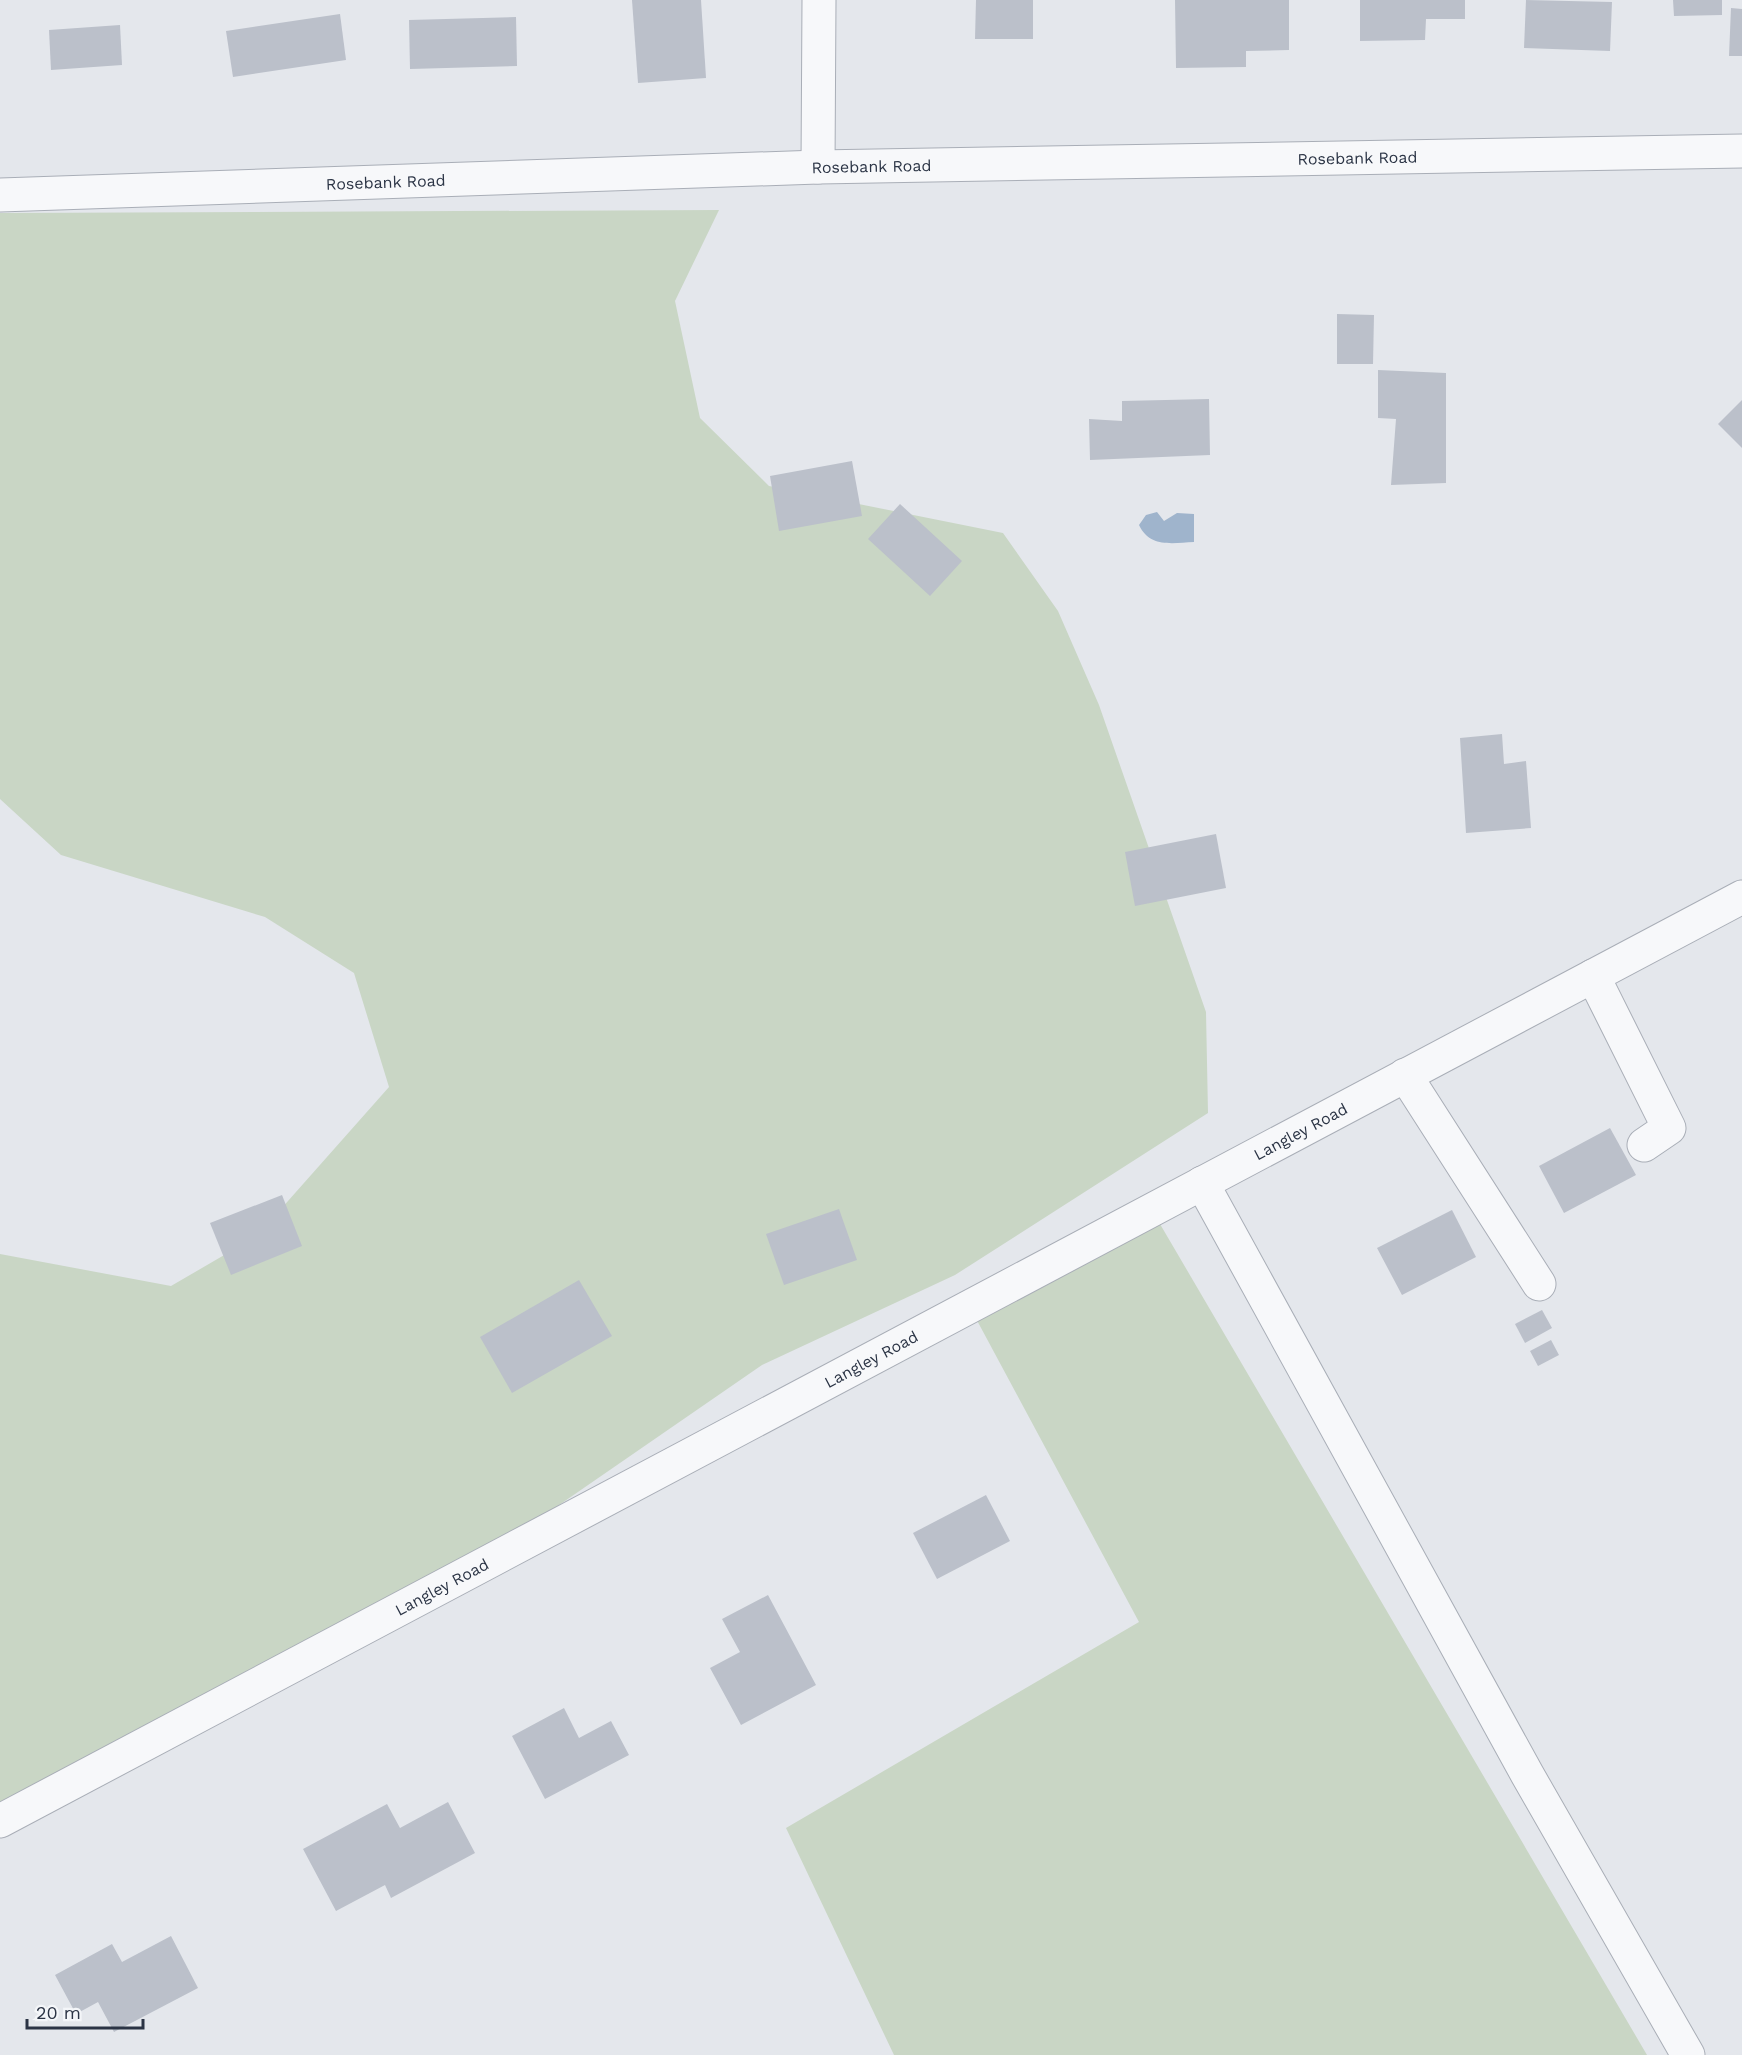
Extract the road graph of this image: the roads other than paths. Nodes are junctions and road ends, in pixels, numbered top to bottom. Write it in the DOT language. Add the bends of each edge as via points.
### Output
graph roads {
  1 [pos="819,0"];
  2 [pos="1742,152"];
  3 [pos="818,167"];
  4 [pos="0,195"];
  5 [pos="1742,897"];
  6 [pos="1593,976"];
  7 [pos="1405,1075"];
  8 [pos="1644,1145"];
  9 [pos="1202,1183"];
  10 [pos="1539,1284"];
  11 [pos="0,1821"];
  12 [pos="1688,2055"];
  1 -- 3 [label="street"];
  2 -- 3 [label="street, Rosebank Road"];
  3 -- 4 [label="street, Rosebank Road"];
  5 -- 6 [label="street, Langley Road"];
  6 -- 7 [label="street, Langley Road"];
  6 -- 8 [label="street" via="1669,1128"];
  7 -- 9 [label="street, Langley Road"];
  7 -- 10 [label="street"];
  9 -- 11 [label="street, Langley Road"];
  9 -- 12 [label="street" via="1527,1774"];
}
